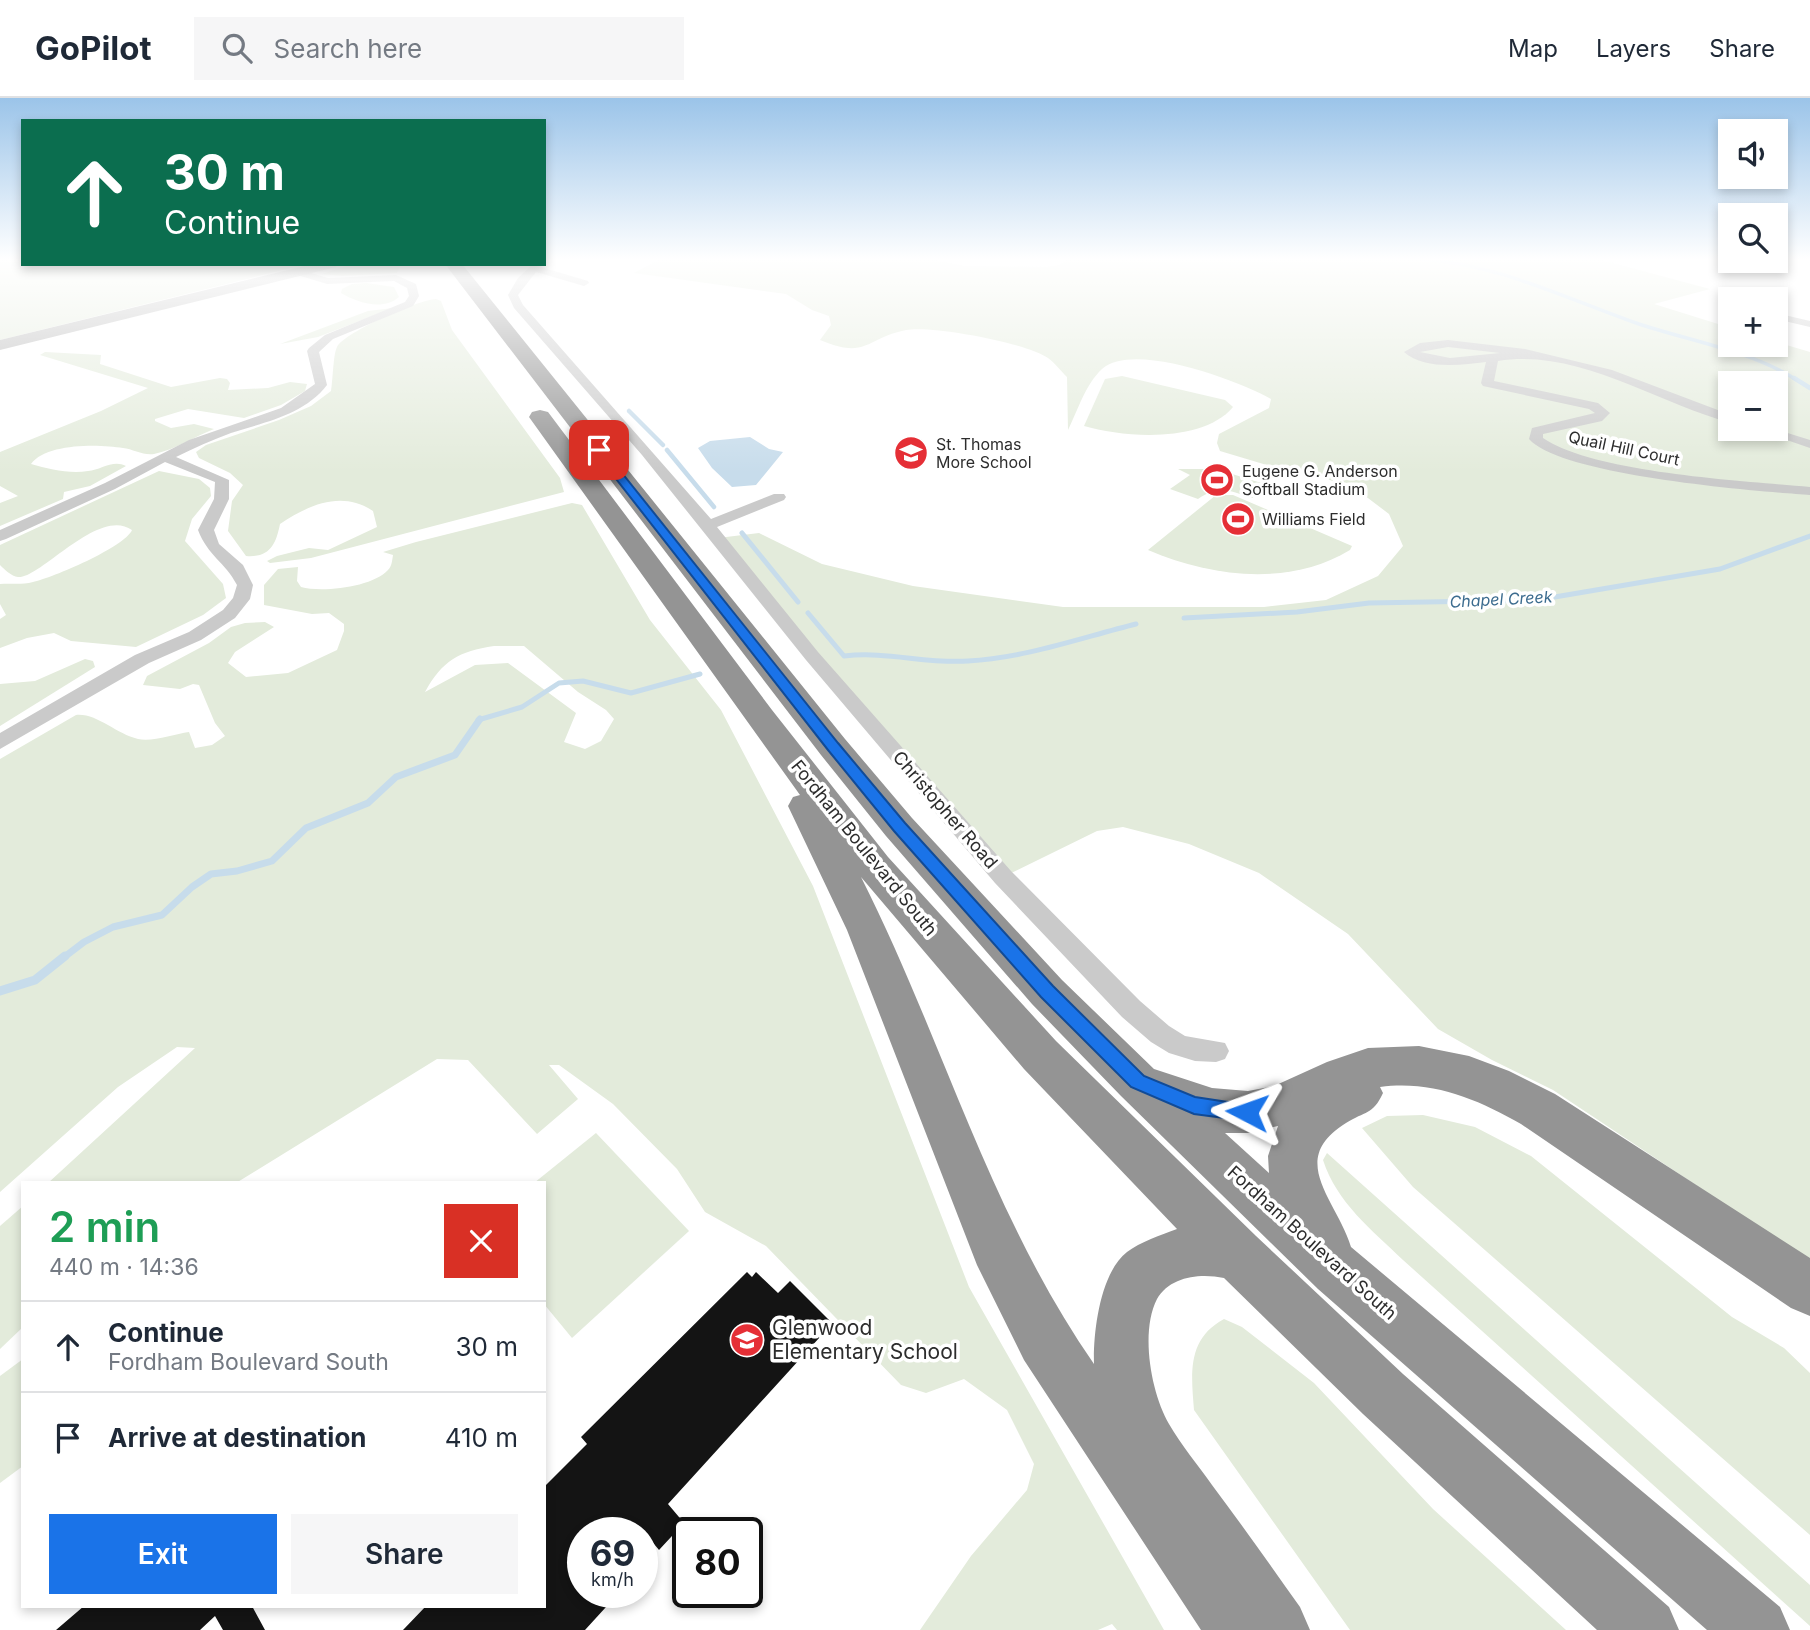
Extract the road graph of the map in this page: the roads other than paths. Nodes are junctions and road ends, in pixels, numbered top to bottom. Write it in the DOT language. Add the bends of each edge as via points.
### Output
graph roads {
  1 [pos="59,330"];
  2 [pos="345,330"];
  3 [pos="505,330"];
  4 [pos="540,330"];
  5 [pos="0,345"];
  6 [pos="1525,354"];
  7 [pos="1493,358"];
  8 [pos="530,403"];
  9 [pos="1718,414"];
  10 [pos="1788,437"];
  11 [pos="1810,444"];
  12 [pos="164,457"];
  13 [pos="1810,491"];
  14 [pos="779,497"];
  15 [pos="707,526"];
  16 [pos="0,536"];
  17 [pos="760,717"];
  18 [pos="0,742"];
  19 [pos="1216,1051"];
  20 [pos="1137,1082"];
  21 [pos="1237,1254"];
  22 [pos="1338,1270"];
  23 [pos="1810,1289"];
  24 [pos="1810,1314"];
  25 [pos="1752,1626"];
  26 [pos="1239,1630"];
  27 [pos="1277,1630"];
  28 [pos="1646,1630"];
  1 -- 5 [label="street"];
  2 -- 12 [label="street" via="313,351 321,385 307,398"];
  3 -- 20 [label="highway, Fordham Boulevard South" via="899,827 1047,992"];
  4 -- 15 [label="street, Christopher Road"];
  6 -- 7 [label="street"];
  6 -- 7 [label="street" via="1453,344 1416,347 1410,352 1439,360"];
  6 -- 9 [label="street" via="1621,377"];
  7 -- 13 [label="street, Quail Hill Court" via="1487,383 1593,406 1604,413 1538,431 1535,436 1543,447 1670,477"];
  8 -- 17 [label="highway, Fordham Boulevard South"];
  10 -- 11 [label="street"];
  12 -- 16 [label="street"];
  12 -- 18 [label="street" via="222,480 225,488 206,530 212,545 237,569 245,585 241,599 215,624 142,659"];
  14 -- 15 [label="street"];
  15 -- 19 [label="street, Christopher Road" via="812,656 1003,877 1160,1034 1195,1051"];
  17 -- 21 [label="highway, Fordham Boulevard South" via="874,867 1040,1055"];
  17 -- 26 [label="highway" via="867,930 995,1247 1044,1340"];
  20 -- 22 [label="highway, Fordham Boulevard South"];
  20 -- 23 [label="highway" via="1194,1106 1247,1112 1381,1066 1428,1067 1466,1075 1502,1088 1538,1109"];
  21 -- 27 [label="highway" via="1205,1248 1183,1252 1145,1271 1131,1292 1121,1336 1124,1379 1144,1441"];
  21 -- 28 [label="highway, Fordham Boulevard South" via="1383,1394"];
  22 -- 24 [label="highway" via="1293,1178 1294,1141 1318,1116 1352,1097 1384,1086 1424,1085 1488,1103 1521,1121"];
  22 -- 25 [label="highway, Fordham Boulevard South"];
}
